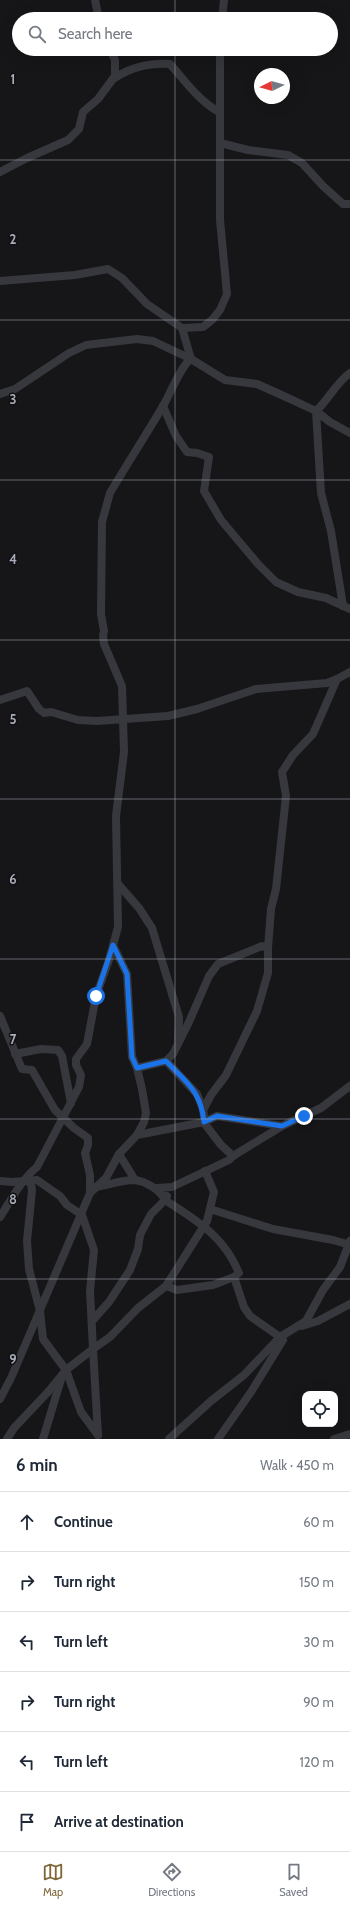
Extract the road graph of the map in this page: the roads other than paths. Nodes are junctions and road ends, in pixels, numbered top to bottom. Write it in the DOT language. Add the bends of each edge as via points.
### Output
graph roads {
  1 [pos="95,0"];
  2 [pos="224,0"];
  3 [pos="98,12"];
  4 [pos="223,12"];
  5 [pos="112,56"];
  6 [pos="220,56"];
  7 [pos="113,79"];
  8 [pos="219,112"];
  9 [pos="220,143"];
  10 [pos="0,172"];
  11 [pos="350,204"];
  12 [pos="0,282"];
  13 [pos="182,328"];
  14 [pos="191,359"];
  15 [pos="350,373"];
  16 [pos="0,394"];
  17 [pos="163,406"];
  18 [pos="316,411"];
  19 [pos="350,433"];
  20 [pos="346,607"];
  21 [pos="350,672"];
  22 [pos="337,679"];
  23 [pos="0,700"];
  24 [pos="122,720"];
  25 [pos="118,884"];
  26 [pos="113,945"];
  27 [pos="268,948"];
  28 [pos="0,1016"];
  29 [pos="178,1043"];
  30 [pos="15,1054"];
  31 [pos="166,1061"];
  32 [pos="137,1068"];
  33 [pos="350,1086"];
  34 [pos="71,1103"];
  35 [pos="203,1110"];
  36 [pos="63,1119"];
  37 [pos="204,1122"];
  38 [pos="282,1126"];
  39 [pos="137,1135"];
  40 [pos="119,1154"];
  41 [pos="233,1156"];
  42 [pos="205,1171"];
  43 [pos="26,1180"];
  44 [pos="135,1180"];
  45 [pos="0,1181"];
  46 [pos="172,1187"];
  47 [pos="157,1188"];
  48 [pos="93,1190"];
  49 [pos="165,1200"];
  50 [pos="210,1209"];
  51 [pos="82,1215"];
  52 [pos="0,1217"];
  53 [pos="204,1225"];
  54 [pos="349,1243"];
  55 [pos="234,1277"];
  56 [pos="166,1286"];
  57 [pos="350,1304"];
  58 [pos="40,1311"];
  59 [pos="92,1321"];
  60 [pos="297,1327"];
  61 [pos="283,1336"];
  62 [pos="93,1349"];
  63 [pos="64,1373"];
  64 [pos="0,1399"];
  65 [pos="350,1434"];
  66 [pos="98,1437"];
  67 [pos="7,1439"];
  68 [pos="43,1439"];
  69 [pos="169,1439"];
  70 [pos="218,1439"];
  71 [pos="334,1439"];
  1 -- 3 [label="street"];
  2 -- 4 [label="street"];
  5 -- 7 [label="street" via="116,67"];
  6 -- 8 [label="street"];
  7 -- 8 [label="street" via="139,67 170,64 194,92"];
  7 -- 10 [label="street" via="98,99 83,112 80,129 68,140"];
  8 -- 9 [label="street"];
  9 -- 11 [label="street" via="248,150 288,155 302,163 343,204"];
  9 -- 13 [label="street" via="220,220 227,294 220,310 203,327"];
  12 -- 13 [label="street" via="75,275 108,269 122,278 147,304"];
  13 -- 14 [label="street"];
  14 -- 16 [label="street" via="153,341 137,339 103,342 80,348 14,389"];
  14 -- 17 [label="street" via="183,366"];
  14 -- 18 [label="street" via="225,380 258,384"];
  15 -- 18 [label="street"];
  17 -- 20 [label="street" via="176,436 187,452 209,457 204,491 221,520 258,564 276,582 298,592 326,598"];
  17 -- 24 [label="street" via="110,493 102,522 101,614 104,644 122,686"];
  18 -- 19 [label="street"];
  18 -- 20 [label="street" via="321,493"];
  21 -- 22 [label="street"];
  22 -- 24 [label="street" via="327,683 256,689 180,714"];
  22 -- 27 [label="street" via="313,734 293,755 282,772 286,796"];
  23 -- 24 [label="street" via="26,691 44,712 78,720"];
  24 -- 25 [label="street" via="124,752 116,816"];
  25 -- 26 [label="street" via="118,927"];
  25 -- 29 [label="street" via="152,928 179,1017"];
  26 -- 32 [label="street" via="127,974 132,1057"];
  26 -- 34 [label="street" via="96,996 88,1044 76,1059 81,1075 79,1087"];
  27 -- 29 [label="street" via="262,946 218,964 209,976"];
  27 -- 35 [label="street" via="268,974 257,1011 226,1075"];
  28 -- 30 [label="street"];
  29 -- 31 [label="street"];
  30 -- 34 [label="street" via="41,1049 58,1050 62,1056"];
  30 -- 36 [label="street" via="22,1069 32,1070"];
  31 -- 32 [label="street"];
  31 -- 35 [label="street" via="197,1094"];
  32 -- 39 [label="street" via="146,1113"];
  33 -- 38 [label="street" via="321,1108"];
  34 -- 36 [label="street"];
  35 -- 37 [label="street"];
  36 -- 43 [label="street" via="37,1167"];
  36 -- 48 [label="street" via="88,1138 85,1153"];
  37 -- 38 [label="street" via="217,1116"];
  37 -- 39 [label="street"];
  37 -- 41 [label="street"];
  38 -- 41 [label="street"];
  39 -- 40 [label="street"];
  40 -- 44 [label="street"];
  40 -- 48 [label="street" via="106,1178"];
  41 -- 42 [label="street" via="230,1160"];
  42 -- 46 [label="street"];
  42 -- 50 [label="street" via="214,1192"];
  43 -- 45 [label="street"];
  43 -- 51 [label="street" via="37,1180"];
  43 -- 52 [label="street"];
  43 -- 58 [label="street" via="31,1184 32,1190 27,1241 29,1269"];
  44 -- 47 [label="street"];
  44 -- 48 [label="street"];
  46 -- 47 [label="street"];
  46 -- 49 [label="street"];
  47 -- 49 [label="street"];
  48 -- 51 [label="street"];
  49 -- 53 [label="street"];
  49 -- 59 [label="street" via="151,1214 140,1235 130,1270 109,1302"];
  50 -- 53 [label="street"];
  50 -- 54 [label="street" via="273,1229"];
  51 -- 58 [label="street"];
  51 -- 59 [label="street" via="94,1250 90,1291"];
  53 -- 55 [label="street" via="234,1260 239,1273"];
  53 -- 56 [label="street"];
  54 -- 60 [label="street" via="340,1267 323,1290 306,1321"];
  55 -- 56 [label="street" via="213,1285 177,1290"];
  55 -- 61 [label="street" via="244,1307 250,1316"];
  56 -- 62 [label="street" via="138,1308 110,1337"];
  57 -- 60 [label="street" via="318,1321"];
  58 -- 63 [label="street" via="43,1339"];
  58 -- 64 [label="street"];
  59 -- 62 [label="street"];
  60 -- 61 [label="street"];
  61 -- 69 [label="street" via="239,1380"];
  61 -- 70 [label="street" via="251,1392"];
  62 -- 63 [label="street"];
  62 -- 66 [label="street"];
  63 -- 66 [label="street" via="81,1412"];
  63 -- 67 [label="street"];
  63 -- 68 [label="street"];
  65 -- 71 [label="street"];
}
